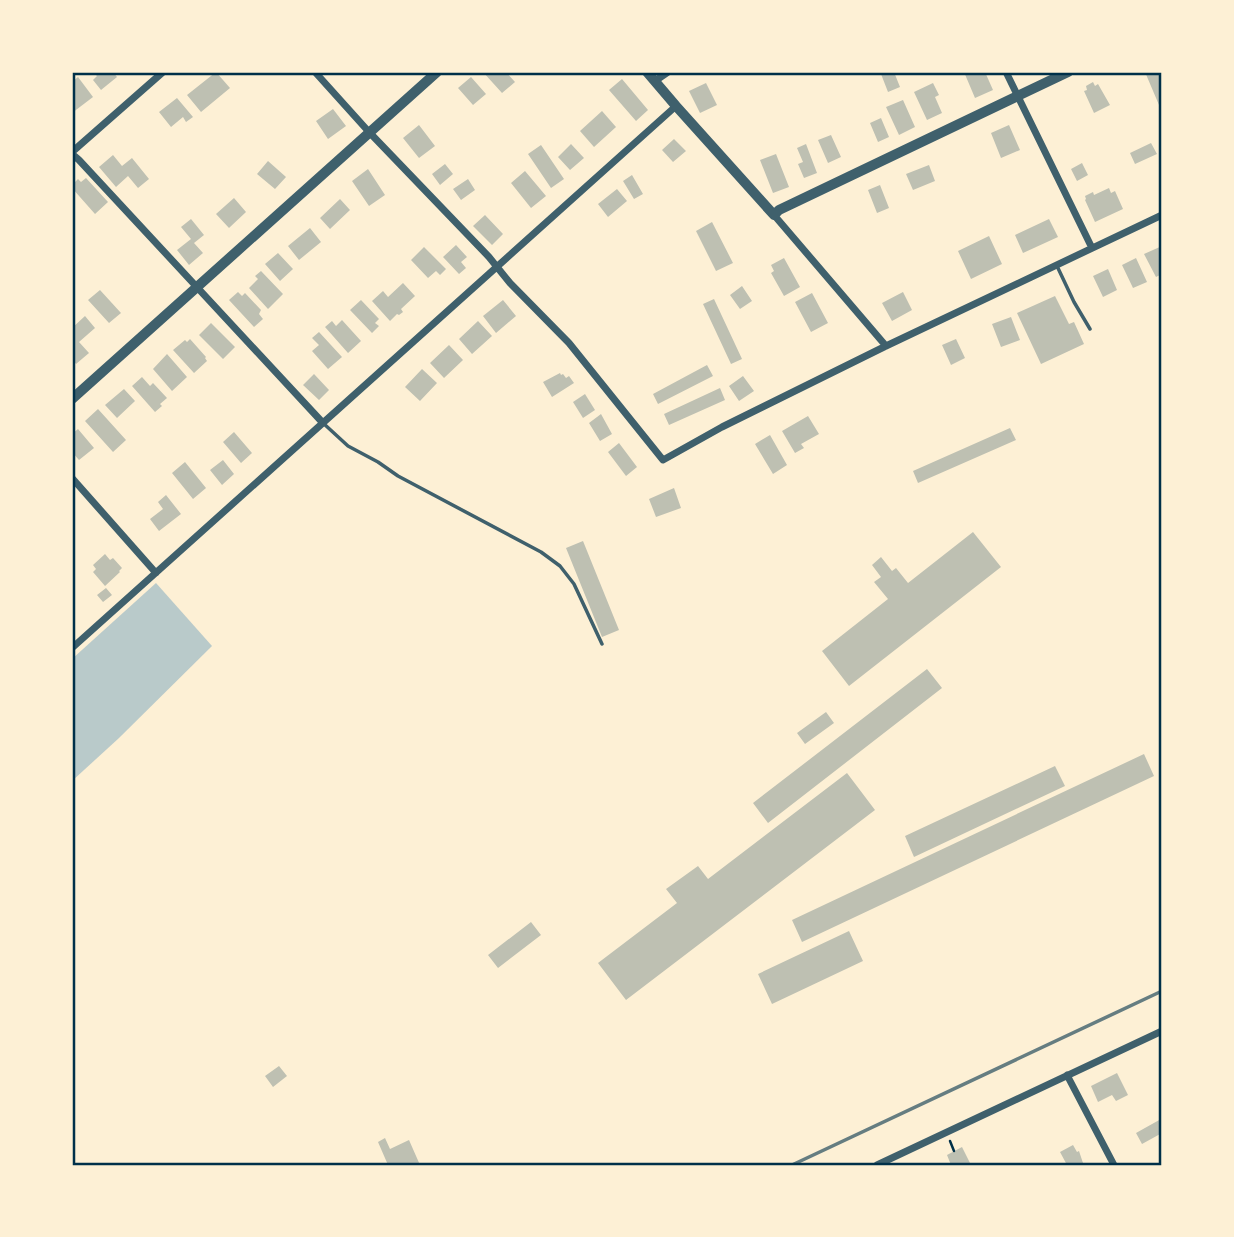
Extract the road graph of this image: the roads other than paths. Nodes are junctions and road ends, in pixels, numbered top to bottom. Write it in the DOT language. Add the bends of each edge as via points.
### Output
graph roads {
  1 [pos="163,72"];
  2 [pos="315,72"];
  3 [pos="437,72"];
  4 [pos="647,72"];
  5 [pos="668,72"];
  6 [pos="1006,72"];
  7 [pos="1068,72"];
  8 [pos="655,81"];
  9 [pos="1017,95"];
  10 [pos="676,106"];
  11 [pos="369,132"];
  12 [pos="72,153"];
  13 [pos="774,215"];
  14 [pos="1162,215"];
  15 [pos="1092,248"];
  16 [pos="1057,265"];
  17 [pos="496,268"];
  18 [pos="197,288"];
  19 [pos="1090,329"];
  20 [pos="886,346"];
  21 [pos="72,399"];
  22 [pos="323,423"];
  23 [pos="72,478"];
  24 [pos="156,573"];
  25 [pos="602,644"];
  26 [pos="72,648"];
  27 [pos="1162,1031"];
  28 [pos="1067,1075"];
  29 [pos="896,1156"];
  30 [pos="877,1165"];
  31 [pos="900,1165"];
  32 [pos="1114,1165"];
  1 -- 12 [label="street"];
  2 -- 11 [label="street"];
  3 -- 11 [label="street"];
  4 -- 8 [label="street"];
  5 -- 8 [label="street"];
  6 -- 9 [label="street"];
  7 -- 9 [label="street"];
  8 -- 10 [label="street"];
  9 -- 13 [label="street"];
  9 -- 15 [label="street"];
  10 -- 13 [label="street"];
  10 -- 17 [label="street"];
  11 -- 17 [label="street"];
  11 -- 18 [label="street"];
  12 -- 18 [label="street"];
  13 -- 20 [label="street"];
  14 -- 15 [label="street"];
  15 -- 16 [label="street"];
  16 -- 19 [label="lane"];
  16 -- 20 [label="street"];
  17 -- 20 [label="street" via="569,343 663,460"];
  17 -- 22 [label="street"];
  18 -- 21 [label="street"];
  18 -- 22 [label="street"];
  22 -- 24 [label="street"];
  22 -- 25 [label="lane" via="348,446 560,566 574,584"];
  23 -- 24 [label="street"];
  24 -- 26 [label="street"];
  27 -- 28 [label="street"];
  28 -- 29 [label="street"];
  28 -- 32 [label="street"];
  29 -- 30 [label="street"];
  29 -- 31 [label="street"];
}
